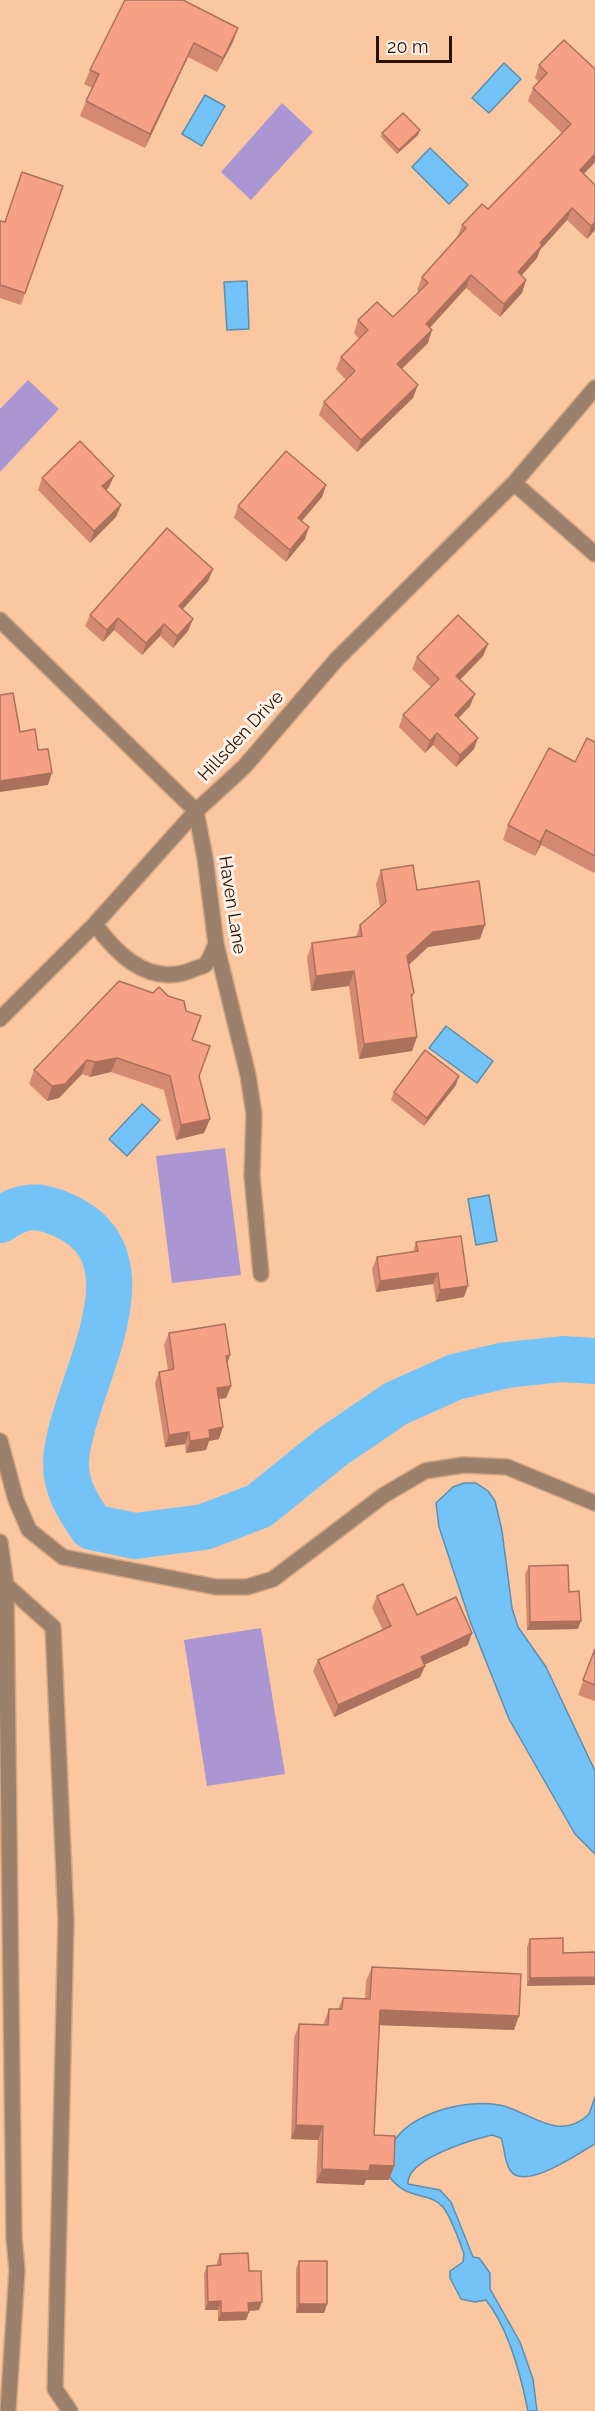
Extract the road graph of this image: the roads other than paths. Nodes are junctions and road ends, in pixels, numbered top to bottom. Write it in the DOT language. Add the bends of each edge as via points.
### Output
graph roads {
  1 [pos="595,388"];
  2 [pos="514,483"];
  3 [pos="595,554"];
  4 [pos="0,620"];
  5 [pos="196,811"];
  6 [pos="95,924"];
  7 [pos="216,944"];
  8 [pos="0,1019"];
  9 [pos="261,1274"];
  10 [pos="0,1441"];
  11 [pos="2,1460"];
  12 [pos="595,1503"];
  13 [pos="0,1542"];
  14 [pos="6,1585"];
  15 [pos="8,2411"];
  16 [pos="70,2411"];
  1 -- 2 [label="street, Hillsden Drive"];
  2 -- 3 [label="street"];
  2 -- 5 [label="street, Hillsden Drive" via="336,660 244,767"];
  4 -- 5 [label="street"];
  5 -- 6 [label="street, Hillsden Drive"];
  5 -- 7 [label="street, Haven Lane"];
  6 -- 7 [label="street" via="112,948 131,964 158,973 181,974 205,964"];
  6 -- 8 [label="street, Hillsden Drive"];
  7 -- 9 [label="street, Haven Lane" via="249,1075 254,1114 252,1176"];
  10 -- 11 [label="street"];
  11 -- 12 [label="street" via="29,1530 63,1557 216,1587 247,1587 273,1579 384,1496 425,1471 463,1465 507,1467"];
  13 -- 14 [label="street"];
  14 -- 15 [label="street" via="17,2270"];
  14 -- 16 [label="street" via="53,1627 66,1920 55,2389"];
}
